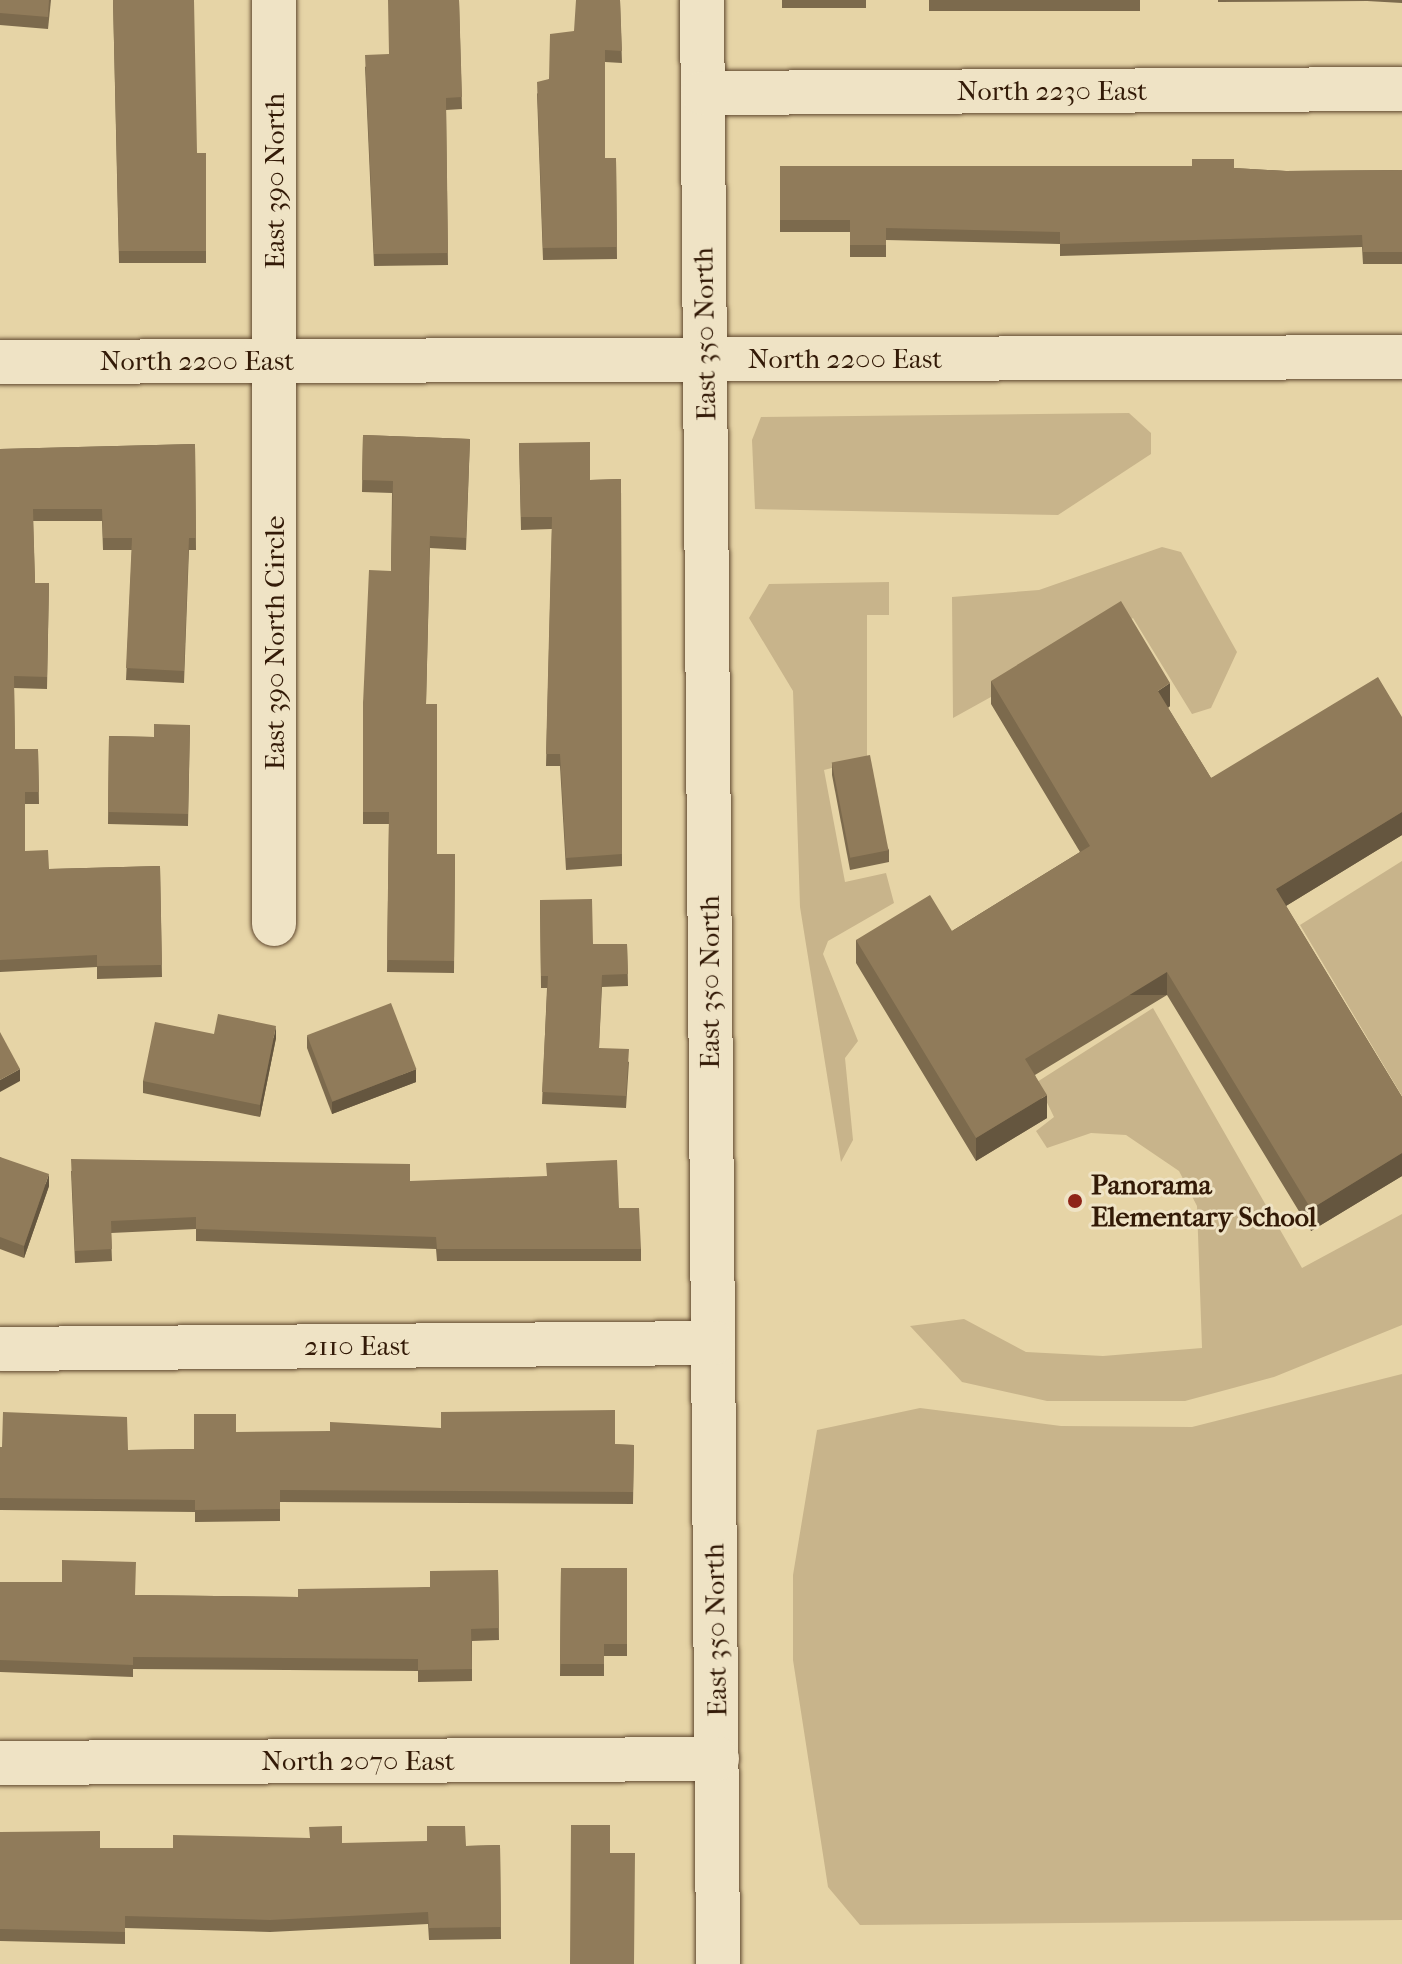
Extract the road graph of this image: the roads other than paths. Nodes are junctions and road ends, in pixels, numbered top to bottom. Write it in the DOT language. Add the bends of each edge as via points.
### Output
graph roads {
  1 [pos="274,0"];
  2 [pos="702,0"];
  3 [pos="1402,89"];
  4 [pos="703,93"];
  5 [pos="1402,357"];
  6 [pos="705,359"];
  7 [pos="276,361"];
  8 [pos="0,362"];
  9 [pos="274,924"];
  10 [pos="713,1343"];
  11 [pos="0,1349"];
  12 [pos="717,1759"];
  13 [pos="0,1763"];
  14 [pos="718,1964"];
  1 -- 7 [label="street, East 390 North"];
  2 -- 4 [label="street, East 350 North"];
  3 -- 4 [label="street, North 2230 East"];
  4 -- 6 [label="street, East 350 North"];
  5 -- 6 [label="street, North 2200 East"];
  6 -- 7 [label="street, North 2200 East"];
  6 -- 10 [label="street, East 350 North"];
  7 -- 8 [label="street, North 2200 East"];
  7 -- 9 [label="street, East 390 North Circle"];
  10 -- 11 [label="street, 2110 East"];
  10 -- 12 [label="street, East 350 North"];
  12 -- 13 [label="street, North 2070 East"];
  12 -- 14 [label="street, East 350 North"];
}
